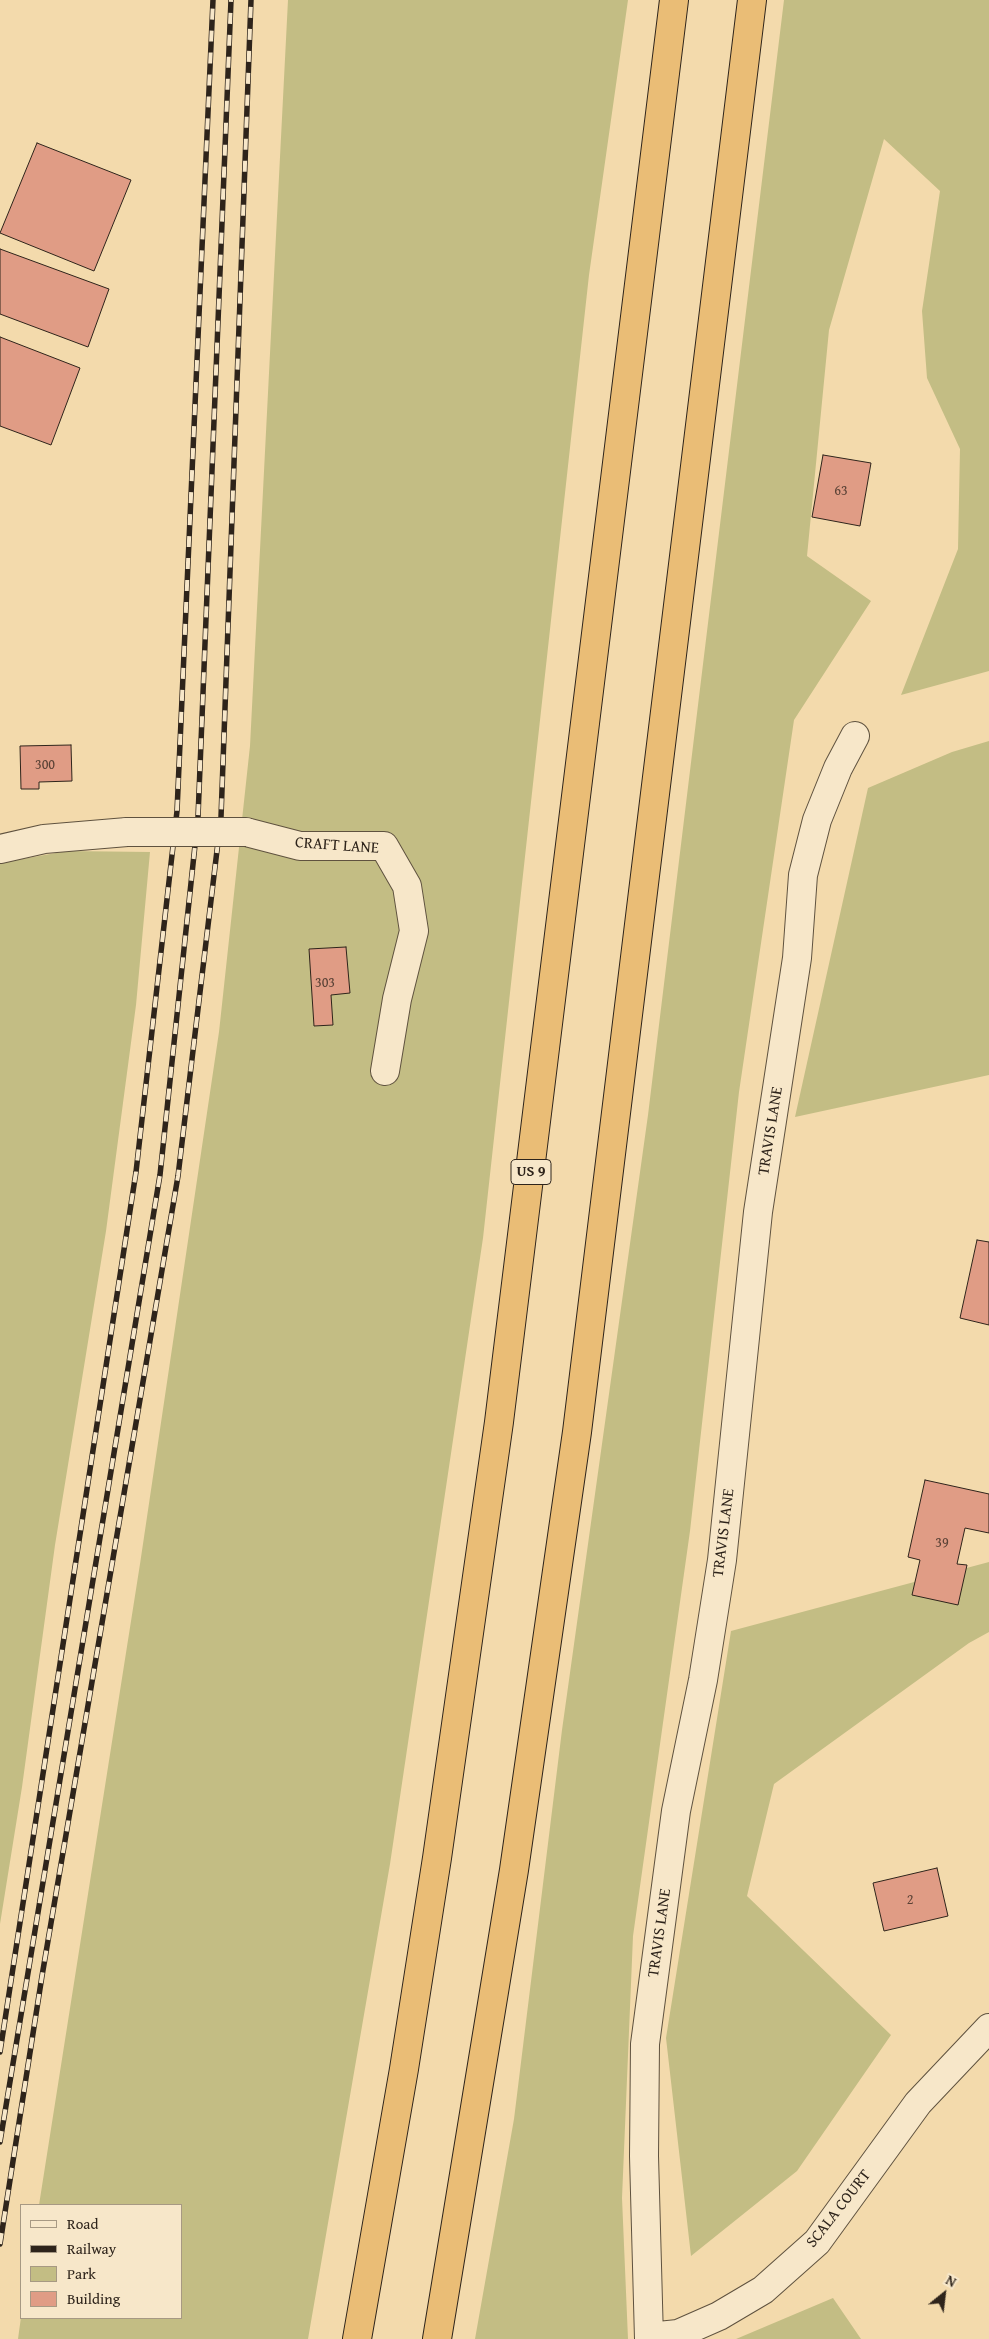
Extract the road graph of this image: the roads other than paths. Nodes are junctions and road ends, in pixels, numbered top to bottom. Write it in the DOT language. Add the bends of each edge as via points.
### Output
graph roads {
  1 [pos="674,0"];
  2 [pos="752,0"];
  3 [pos="855,736"];
  4 [pos="0,849"];
  5 [pos="385,1072"];
  6 [pos="989,2028"];
  7 [pos="649,2338"];
  8 [pos="357,2339"];
  9 [pos="437,2339"];
  1 -- 8 [label="highway, US 9" via="499,1422 437,1858"];
  2 -- 9 [label="highway" via="577,1432 516,1860"];
  3 -- 7 [label="street, TRAVIS LANE" via="817,820 803,875 797,958 758,1212 722,1560 703,1680 676,1811 644,2044"];
  4 -- 5 [label="street, CRAFT LANE, bridge" via="44,839 127,832 246,832 300,846 384,846 407,886 414,931 397,999"];
  6 -- 7 [label="street, SCALA COURT" via="918,2103 817,2242 763,2290 719,2316 678,2334"];
}
